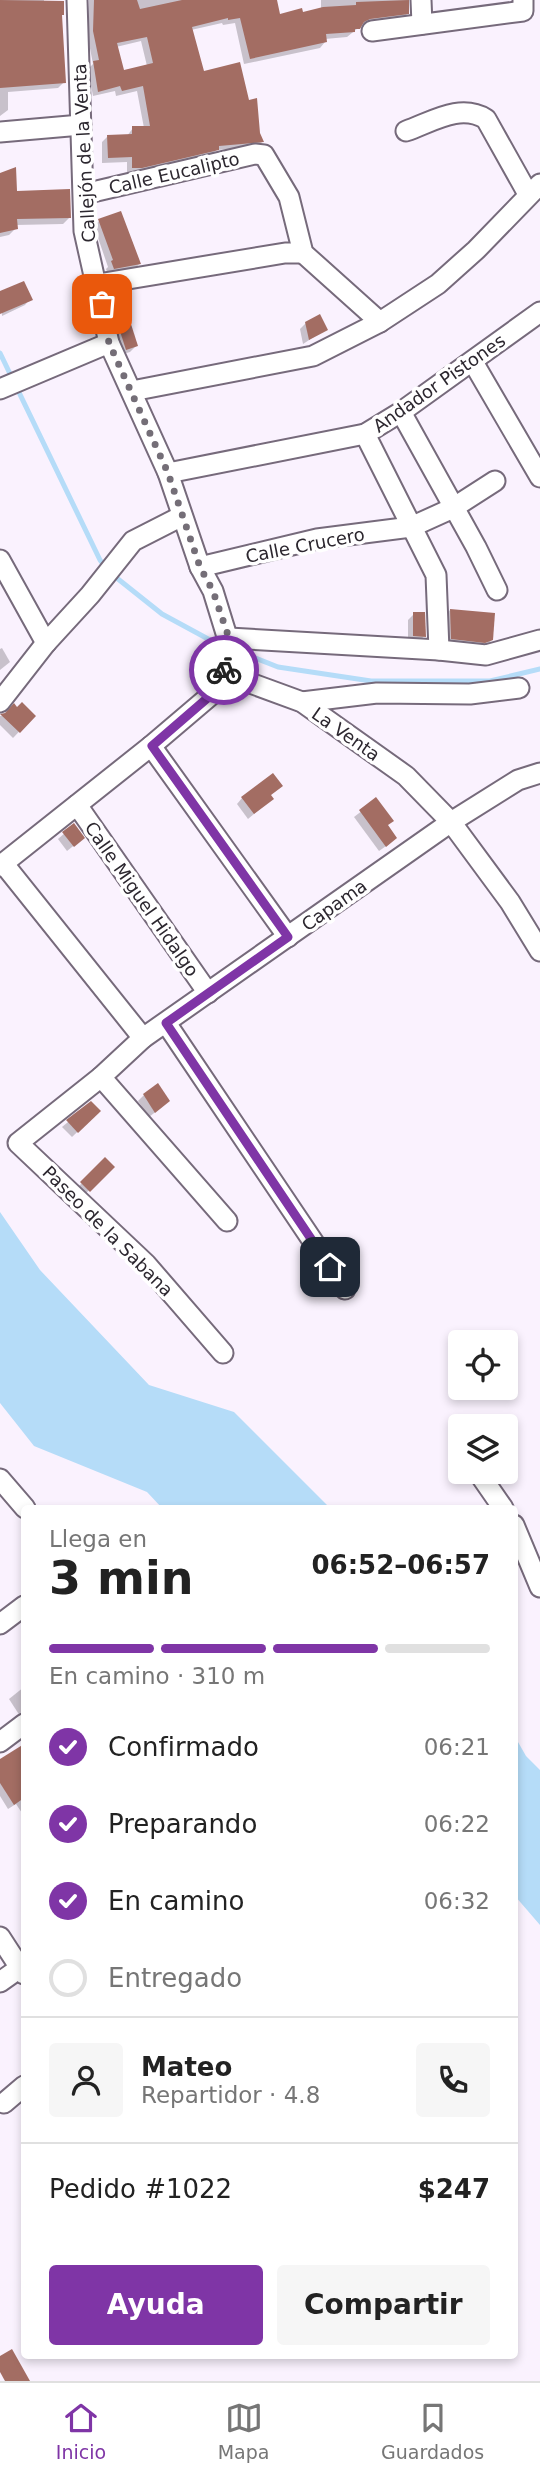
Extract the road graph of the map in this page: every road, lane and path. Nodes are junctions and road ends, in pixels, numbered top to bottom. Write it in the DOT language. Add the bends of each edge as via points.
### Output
graph roads {
  1 [pos="77,0"];
  2 [pos="421,0"];
  3 [pos="523,5"];
  4 [pos="422,24"];
  5 [pos="372,31"];
  6 [pos="81,125"];
  7 [pos="406,131"];
  8 [pos="0,132"];
  9 [pos="534,189"];
  10 [pos="84,194"];
  11 [pos="303,253"];
  12 [pos="98,284"];
  13 [pos="540,312"];
  14 [pos="380,322"];
  15 [pos="109,343"];
  16 [pos="473,362"];
  17 [pos="3,388"];
  18 [pos="132,391"];
  19 [pos="401,412"];
  20 [pos="365,434"];
  21 [pos="168,473"];
  22 [pos="540,477"];
  23 [pos="495,481"];
  24 [pos="453,508"];
  25 [pos="182,516"];
  26 [pos="411,527"];
  27 [pos="0,560"];
  28 [pos="200,567"];
  29 [pos="497,590"];
  30 [pos="540,640"];
  31 [pos="46,643"];
  32 [pos="439,650"];
  33 [pos="227,653"];
  34 [pos="519,688"];
  35 [pos="0,702"];
  36 [pos="302,702"];
  37 [pos="152,746"];
  38 [pos="540,773"];
  39 [pos="77,805"];
  40 [pos="451,822"];
  41 [pos="2,865"];
  42 [pos="288,937"];
  43 [pos="540,951"];
  44 [pos="208,993"];
  45 [pos="166,1023"];
  46 [pos="143,1038"];
  47 [pos="101,1077"];
  48 [pos="18,1143"];
  49 [pos="227,1222"];
  50 [pos="345,1289"];
  51 [pos="223,1353"];
  52 [pos="0,1479"];
  53 [pos="486,1484"];
  54 [pos="22,1505"];
  55 [pos="501,1505"];
  56 [pos="518,1535"];
  57 [pos="540,1587"];
  58 [pos="21,1608"];
  59 [pos="0,1624"];
  60 [pos="21,1726"];
  61 [pos="0,1742"];
  62 [pos="0,1937"];
  63 [pos="21,1966"];
  64 [pos="21,1970"];
  65 [pos="0,1982"];
  66 [pos="21,2088"];
  67 [pos="4,2102"];
  1 -- 6 [label="street, Callejón de la Venta"];
  2 -- 4 [label="street"];
  3 -- 4 [label="street"];
  4 -- 5 [label="street"];
  6 -- 8 [label="street"];
  6 -- 10 [label="street, Callejón de la Venta"];
  7 -- 9 [label="street" via="461,111 477,113 486,119"];
  9 -- 14 [label="street" via="438,284"];
  10 -- 11 [label="street, Calle Eucalipto" via="264,155 289,197"];
  10 -- 12 [label="street, Callejón de la Venta" via="84,231"];
  11 -- 12 [label="street"];
  11 -- 14 [label="street"];
  12 -- 15 [label="street, Callejón de la Venta"];
  13 -- 16 [label="street, Andador Pistones"];
  14 -- 18 [label="street" via="313,355"];
  15 -- 17 [label="street"];
  15 -- 18 [label="street, Callejón de la Venta"];
  16 -- 19 [label="street, Andador Pistones"];
  16 -- 22 [label="street"];
  18 -- 21 [label="street, Callejón de la Venta"];
  19 -- 20 [label="street, Andador Pistones"];
  19 -- 24 [label="street"];
  20 -- 21 [label="street, Andador Pistones"];
  20 -- 26 [label="street"];
  21 -- 25 [label="street, Callejón de la Venta"];
  23 -- 24 [label="street, Calle Crucero"];
  24 -- 26 [label="street, Calle Crucero"];
  24 -- 29 [label="street"];
  25 -- 28 [label="street, Callejón de la Venta"];
  25 -- 31 [label="street" via="133,541"];
  26 -- 28 [label="street, Calle Crucero" via="317,539"];
  26 -- 32 [label="street" via="436,575"];
  27 -- 31 [label="street"];
  28 -- 33 [label="street, Callejón de la Venta" via="213,591"];
  30 -- 32 [label="street" via="486,654"];
  31 -- 35 [label="street"];
  32 -- 33 [label="street"];
  33 -- 36 [label="street, La Venta"];
  33 -- 37 [label="street" via="211,695"];
  34 -- 36 [label="street" via="470,694 377,693"];
  36 -- 40 [label="street, La Venta" via="406,776"];
  37 -- 39 [label="street"];
  37 -- 42 [label="street"];
  38 -- 40 [label="street, Capama" via="519,780"];
  39 -- 41 [label="street"];
  39 -- 44 [label="street, Calle Miguel Hidalgo"];
  40 -- 42 [label="street, Capama"];
  40 -- 43 [label="street, La Venta"];
  41 -- 46 [label="street"];
  42 -- 44 [label="street, Capama"];
  44 -- 45 [label="street, Capama"];
  45 -- 46 [label="street, Capama"];
  45 -- 50 [label="street"];
  46 -- 47 [label="street, Capama"];
  47 -- 48 [label="street, Capama"];
  47 -- 49 [label="street"];
  48 -- 51 [label="street, Paseo de la Sabana" via="146,1264"];
  52 -- 54 [label="street"];
  53 -- 55 [label="street"];
  56 -- 57 [label="street"];
  58 -- 59 [label="street"];
  60 -- 61 [label="street"];
  62 -- 63 [label="street"];
  64 -- 65 [label="street"];
  66 -- 67 [label="street"];
}
